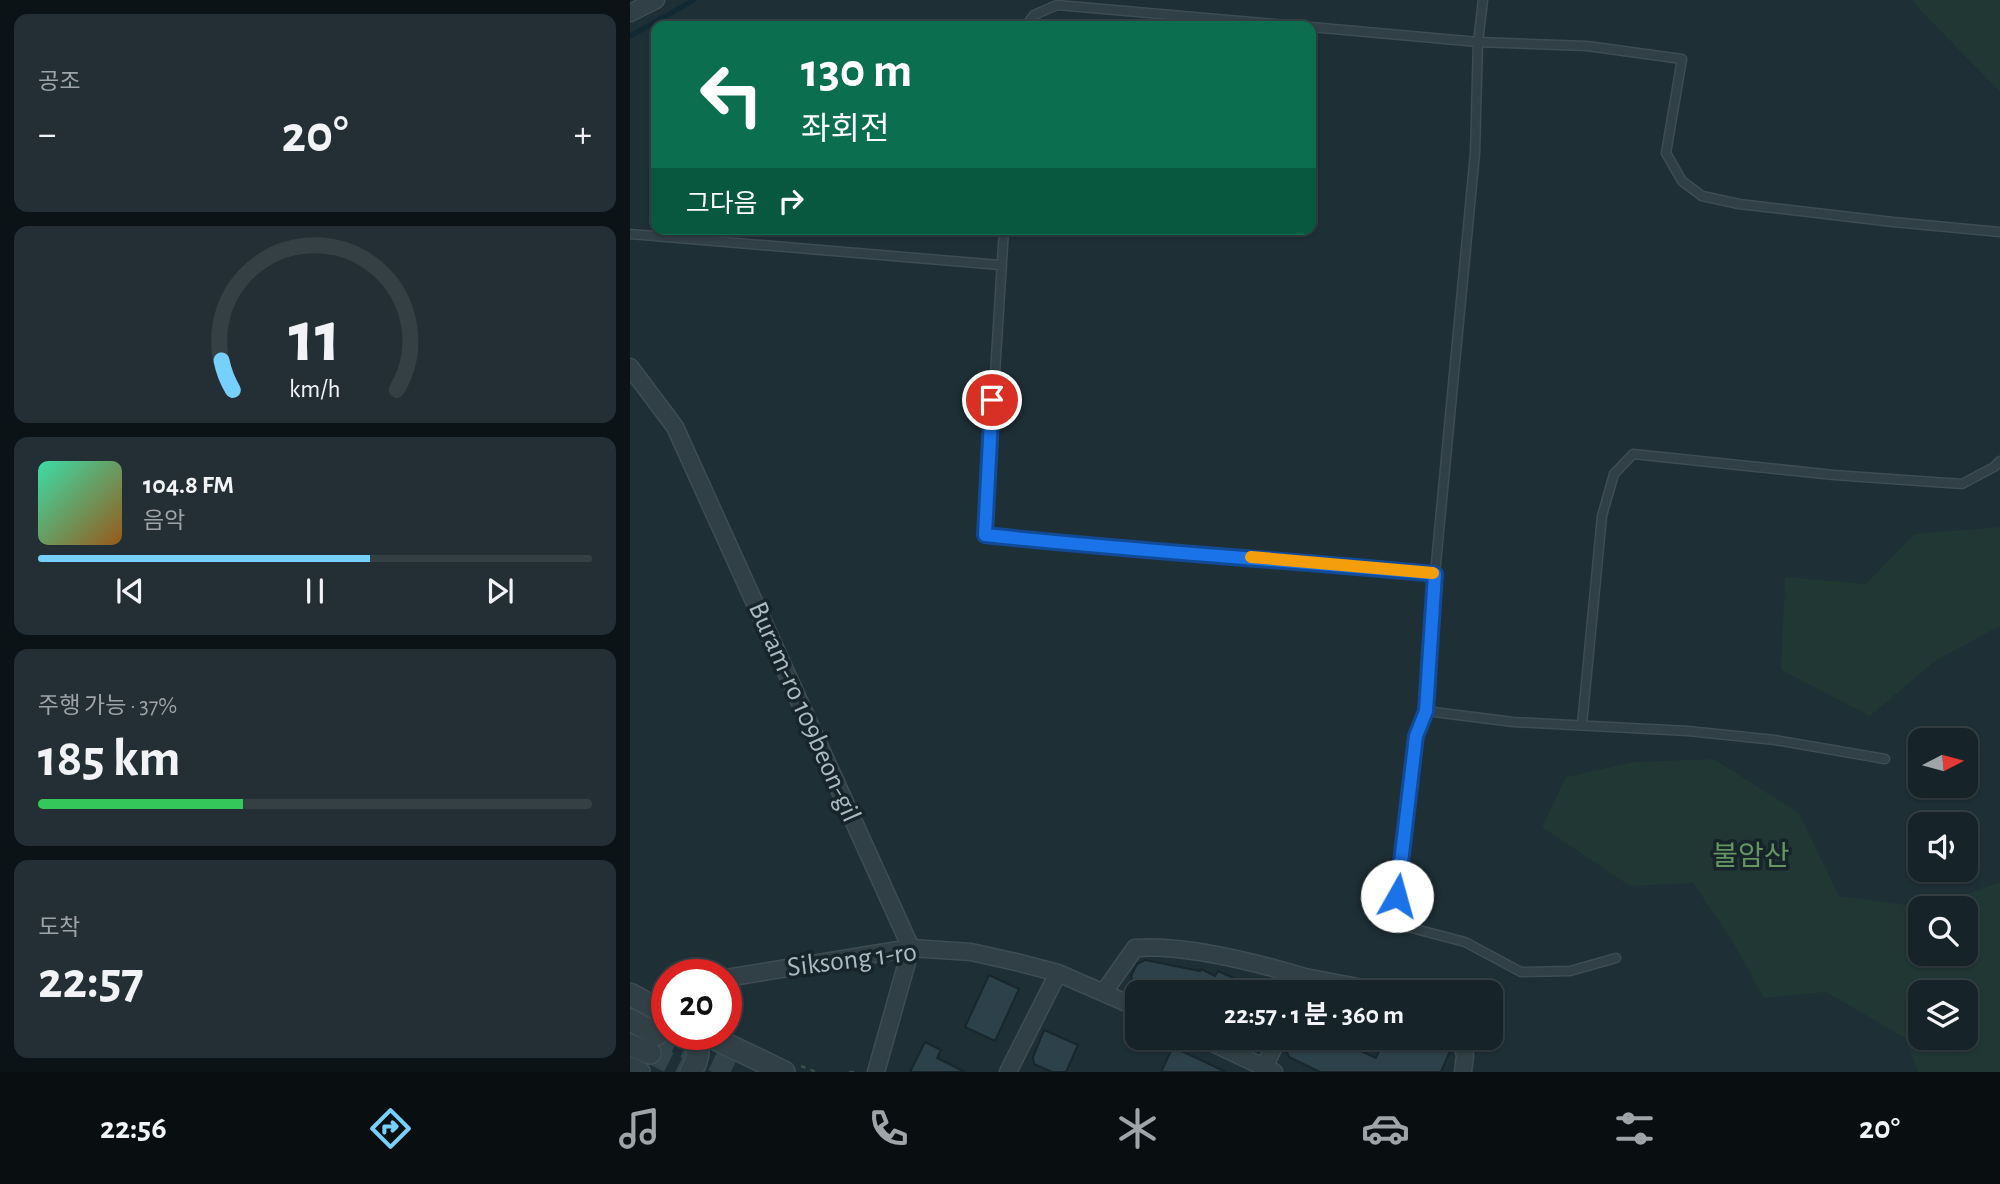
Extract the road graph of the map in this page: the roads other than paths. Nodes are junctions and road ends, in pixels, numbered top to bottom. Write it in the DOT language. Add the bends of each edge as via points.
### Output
graph roads {
  1 [pos="656,0"];
  2 [pos="1483,0"];
  3 [pos="630,13"];
  4 [pos="1030,21"];
  5 [pos="1241,21"];
  6 [pos="1316,27"];
  7 [pos="1478,43"];
  8 [pos="2000,232"];
  9 [pos="630,234"];
  10 [pos="1003,235"];
  11 [pos="1000,265"];
  12 [pos="630,367"];
  13 [pos="2000,461"];
  14 [pos="1435,574"];
  15 [pos="1426,711"];
  16 [pos="1582,725"];
  17 [pos="1885,759"];
  18 [pos="911,948"];
  19 [pos="1616,958"];
  20 [pos="1058,974"];
  21 [pos="742,975"];
  22 [pos="1305,977"];
  23 [pos="1304,980"];
  24 [pos="1321,980"];
  25 [pos="1104,992"];
  26 [pos="630,994"];
  27 [pos="1125,1002"];
  28 [pos="651,1014"];
  29 [pos="630,1020"];
  30 [pos="651,1022"];
  31 [pos="651,1030"];
  32 [pos="630,1045"];
  33 [pos="742,1049"];
  34 [pos="698,1050"];
  35 [pos="1226,1050"];
  36 [pos="1274,1050"];
  37 [pos="1464,1050"];
  38 [pos="630,1068"];
  39 [pos="790,1068"];
  40 [pos="1267,1070"];
  41 [pos="1011,1071"];
  42 [pos="639,1072"];
  43 [pos="691,1072"];
  44 [pos="876,1072"];
  45 [pos="1463,1072"];
  1 -- 3 [label="street"];
  2 -- 7 [label="lane"];
  4 -- 5 [label="lane" via="1057,5"];
  6 -- 7 [label="lane"];
  7 -- 8 [label="lane" via="1587,46 1682,59 1666,153 1682,181 1702,196 1752,206"];
  7 -- 14 [label="lane" via="1475,153"];
  9 -- 11 [label="lane"];
  10 -- 11 [label="lane"];
  11 -- 14 [label="lane" via="985,535"];
  12 -- 18 [label="street, Buram-ro 109beon-gil" via="675,427"];
  13 -- 16 [label="lane" via="1962,484 1633,454 1614,474 1602,516"];
  14 -- 15 [label="lane"];
  15 -- 16 [label="lane"];
  15 -- 19 [label="lane" via="1416,736 1397,896 1404,926 1465,942 1521,972 1570,971"];
  16 -- 17 [label="lane" via="1775,740"];
  18 -- 20 [label="street, Siksong 1-ro" via="971,952"];
  18 -- 21 [label="street, Siksong 1-ro"];
  18 -- 44 [label="street"];
  20 -- 25 [label="street, Siksong 1-ro"];
  20 -- 41 [label="street"];
  22 -- 23 [label="street"];
  22 -- 24 [label="street"];
  22 -- 25 [label="street" via="1223,957 1135,948"];
  25 -- 27 [label="street, Siksong 1-ro"];
  26 -- 28 [label="street"];
  29 -- 30 [label="street"];
  31 -- 32 [label="street"];
  33 -- 39 [label="street"];
  34 -- 43 [label="street"];
  35 -- 40 [label="street"];
  36 -- 40 [label="street"];
  37 -- 45 [label="street"];
  38 -- 42 [label="street"];
}
